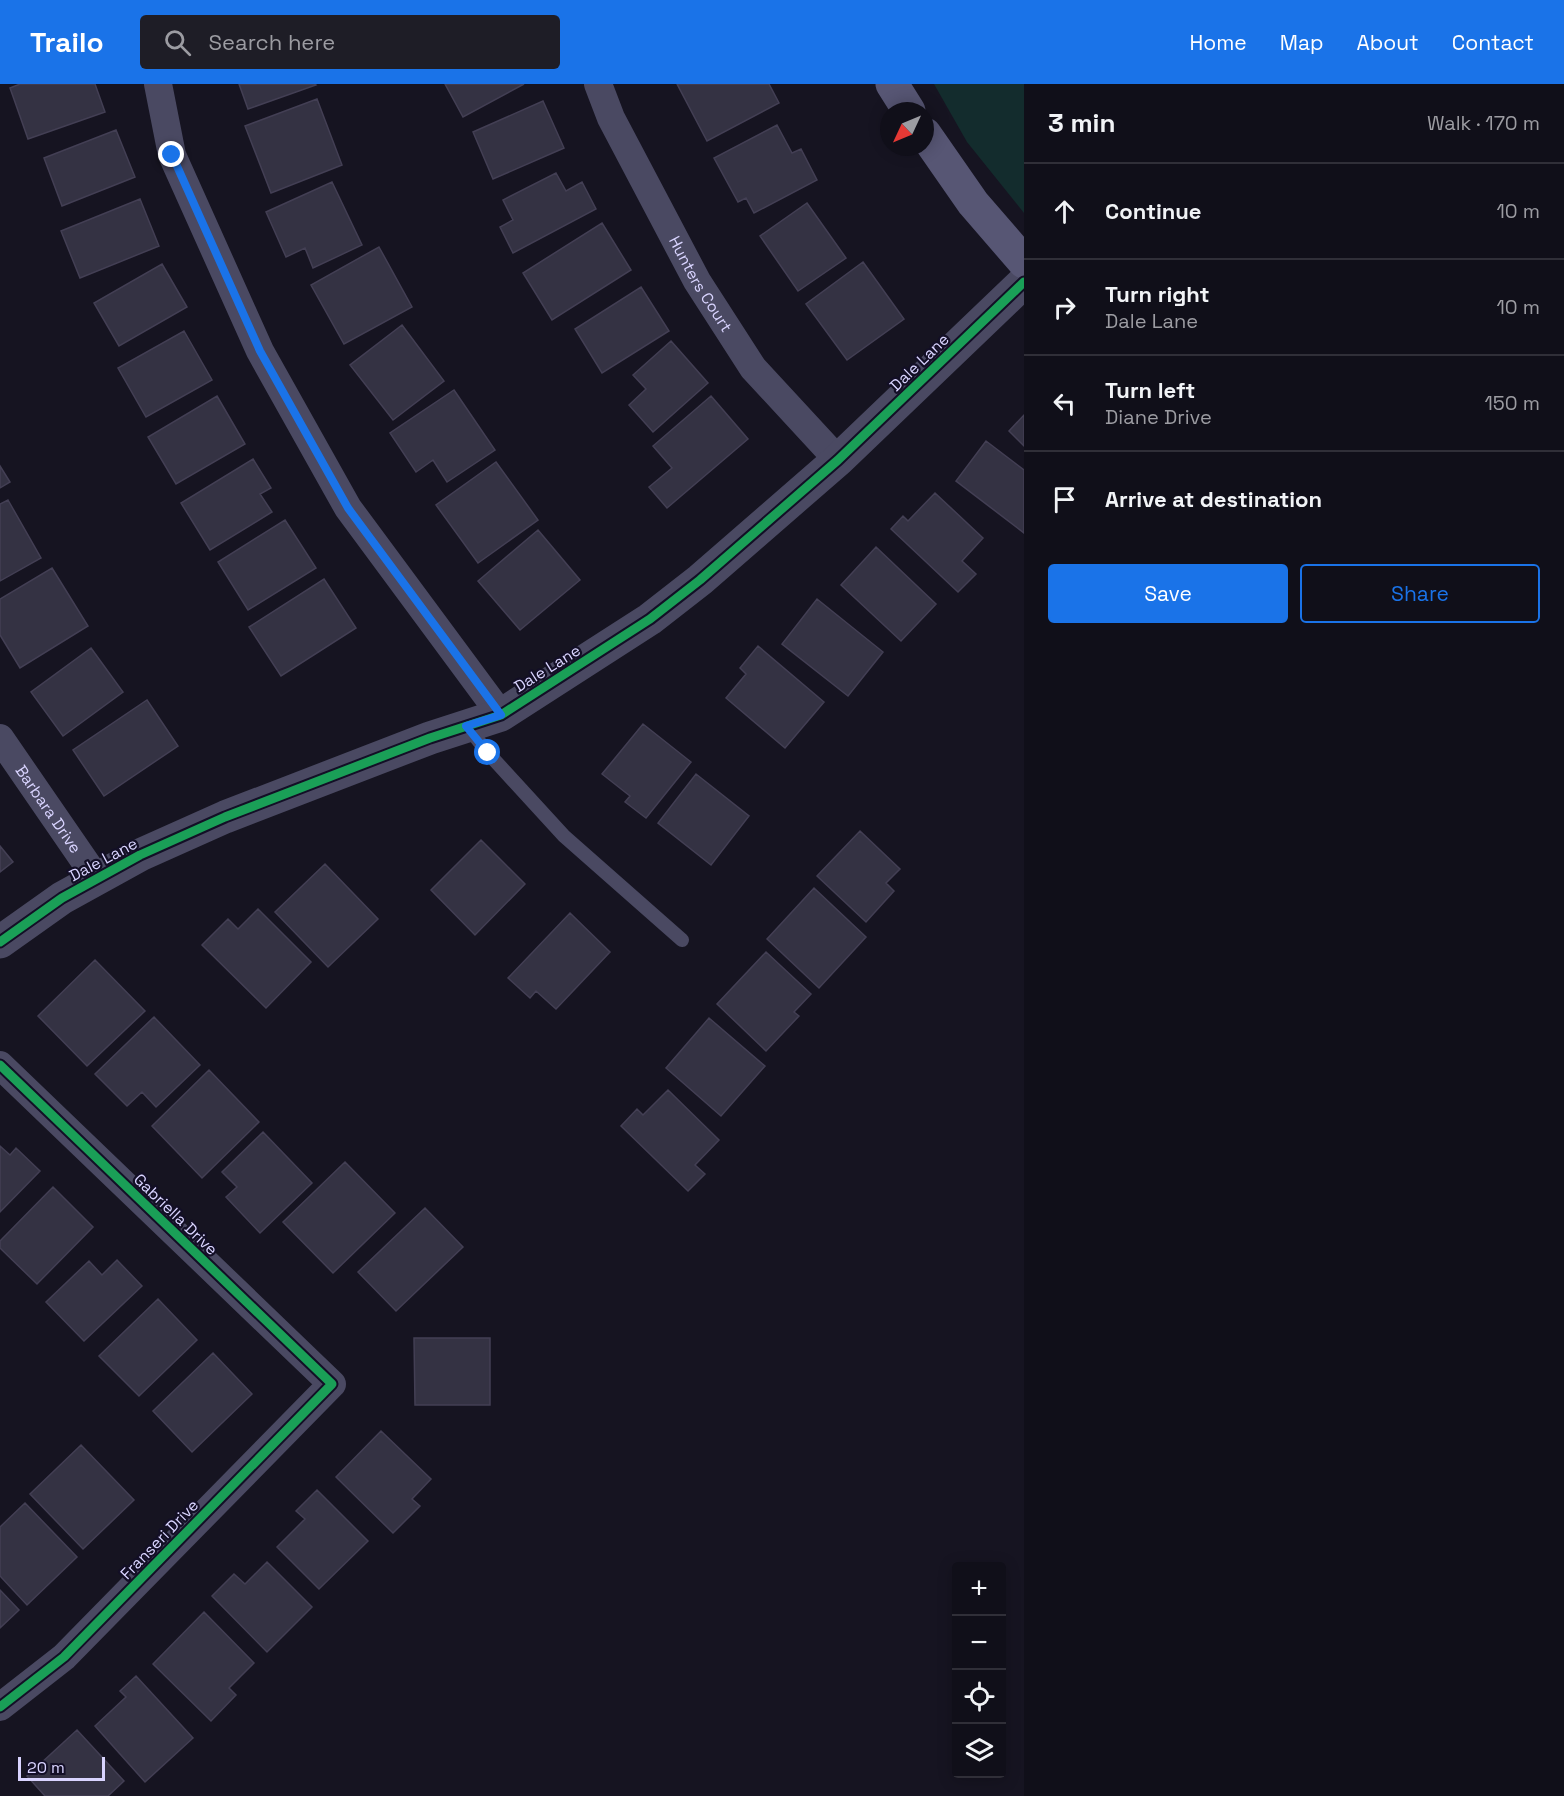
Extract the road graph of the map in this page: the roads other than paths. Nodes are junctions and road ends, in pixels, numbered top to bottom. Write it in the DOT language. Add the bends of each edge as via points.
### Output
graph roads {
  1 [pos="158,84"];
  2 [pos="598,84"];
  3 [pos="892,84"];
  4 [pos="903,102"];
  5 [pos="934,147"];
  6 [pos="1024,262"];
  7 [pos="1024,282"];
  8 [pos="838,460"];
  9 [pos="501,715"];
  10 [pos="466,726"];
  11 [pos="0,738"];
  12 [pos="97,879"];
  13 [pos="682,940"];
  14 [pos="0,942"];
  15 [pos="0,1065"];
  16 [pos="332,1384"];
  17 [pos="0,1707"];
  1 -- 9 [label="street" via="172,155 260,351 348,508"];
  2 -- 8 [label="street, Hunters Court" via="611,118 697,281 753,368"];
  3 -- 4 [label="main road"];
  5 -- 6 [label="main road" via="973,202"];
  7 -- 8 [label="street, Dale Lane"];
  8 -- 9 [label="street, Dale Lane" via="650,619"];
  9 -- 10 [label="street, Dale Lane"];
  10 -- 12 [label="street, Dale Lane" via="225,817"];
  10 -- 13 [label="lane" via="564,836"];
  11 -- 12 [label="street, Barbara Drive"];
  12 -- 14 [label="street, Dale Lane" via="62,898"];
  15 -- 16 [label="street, Gabriella Drive"];
  16 -- 17 [label="street, Franseri Drive" via="64,1657"];
}
